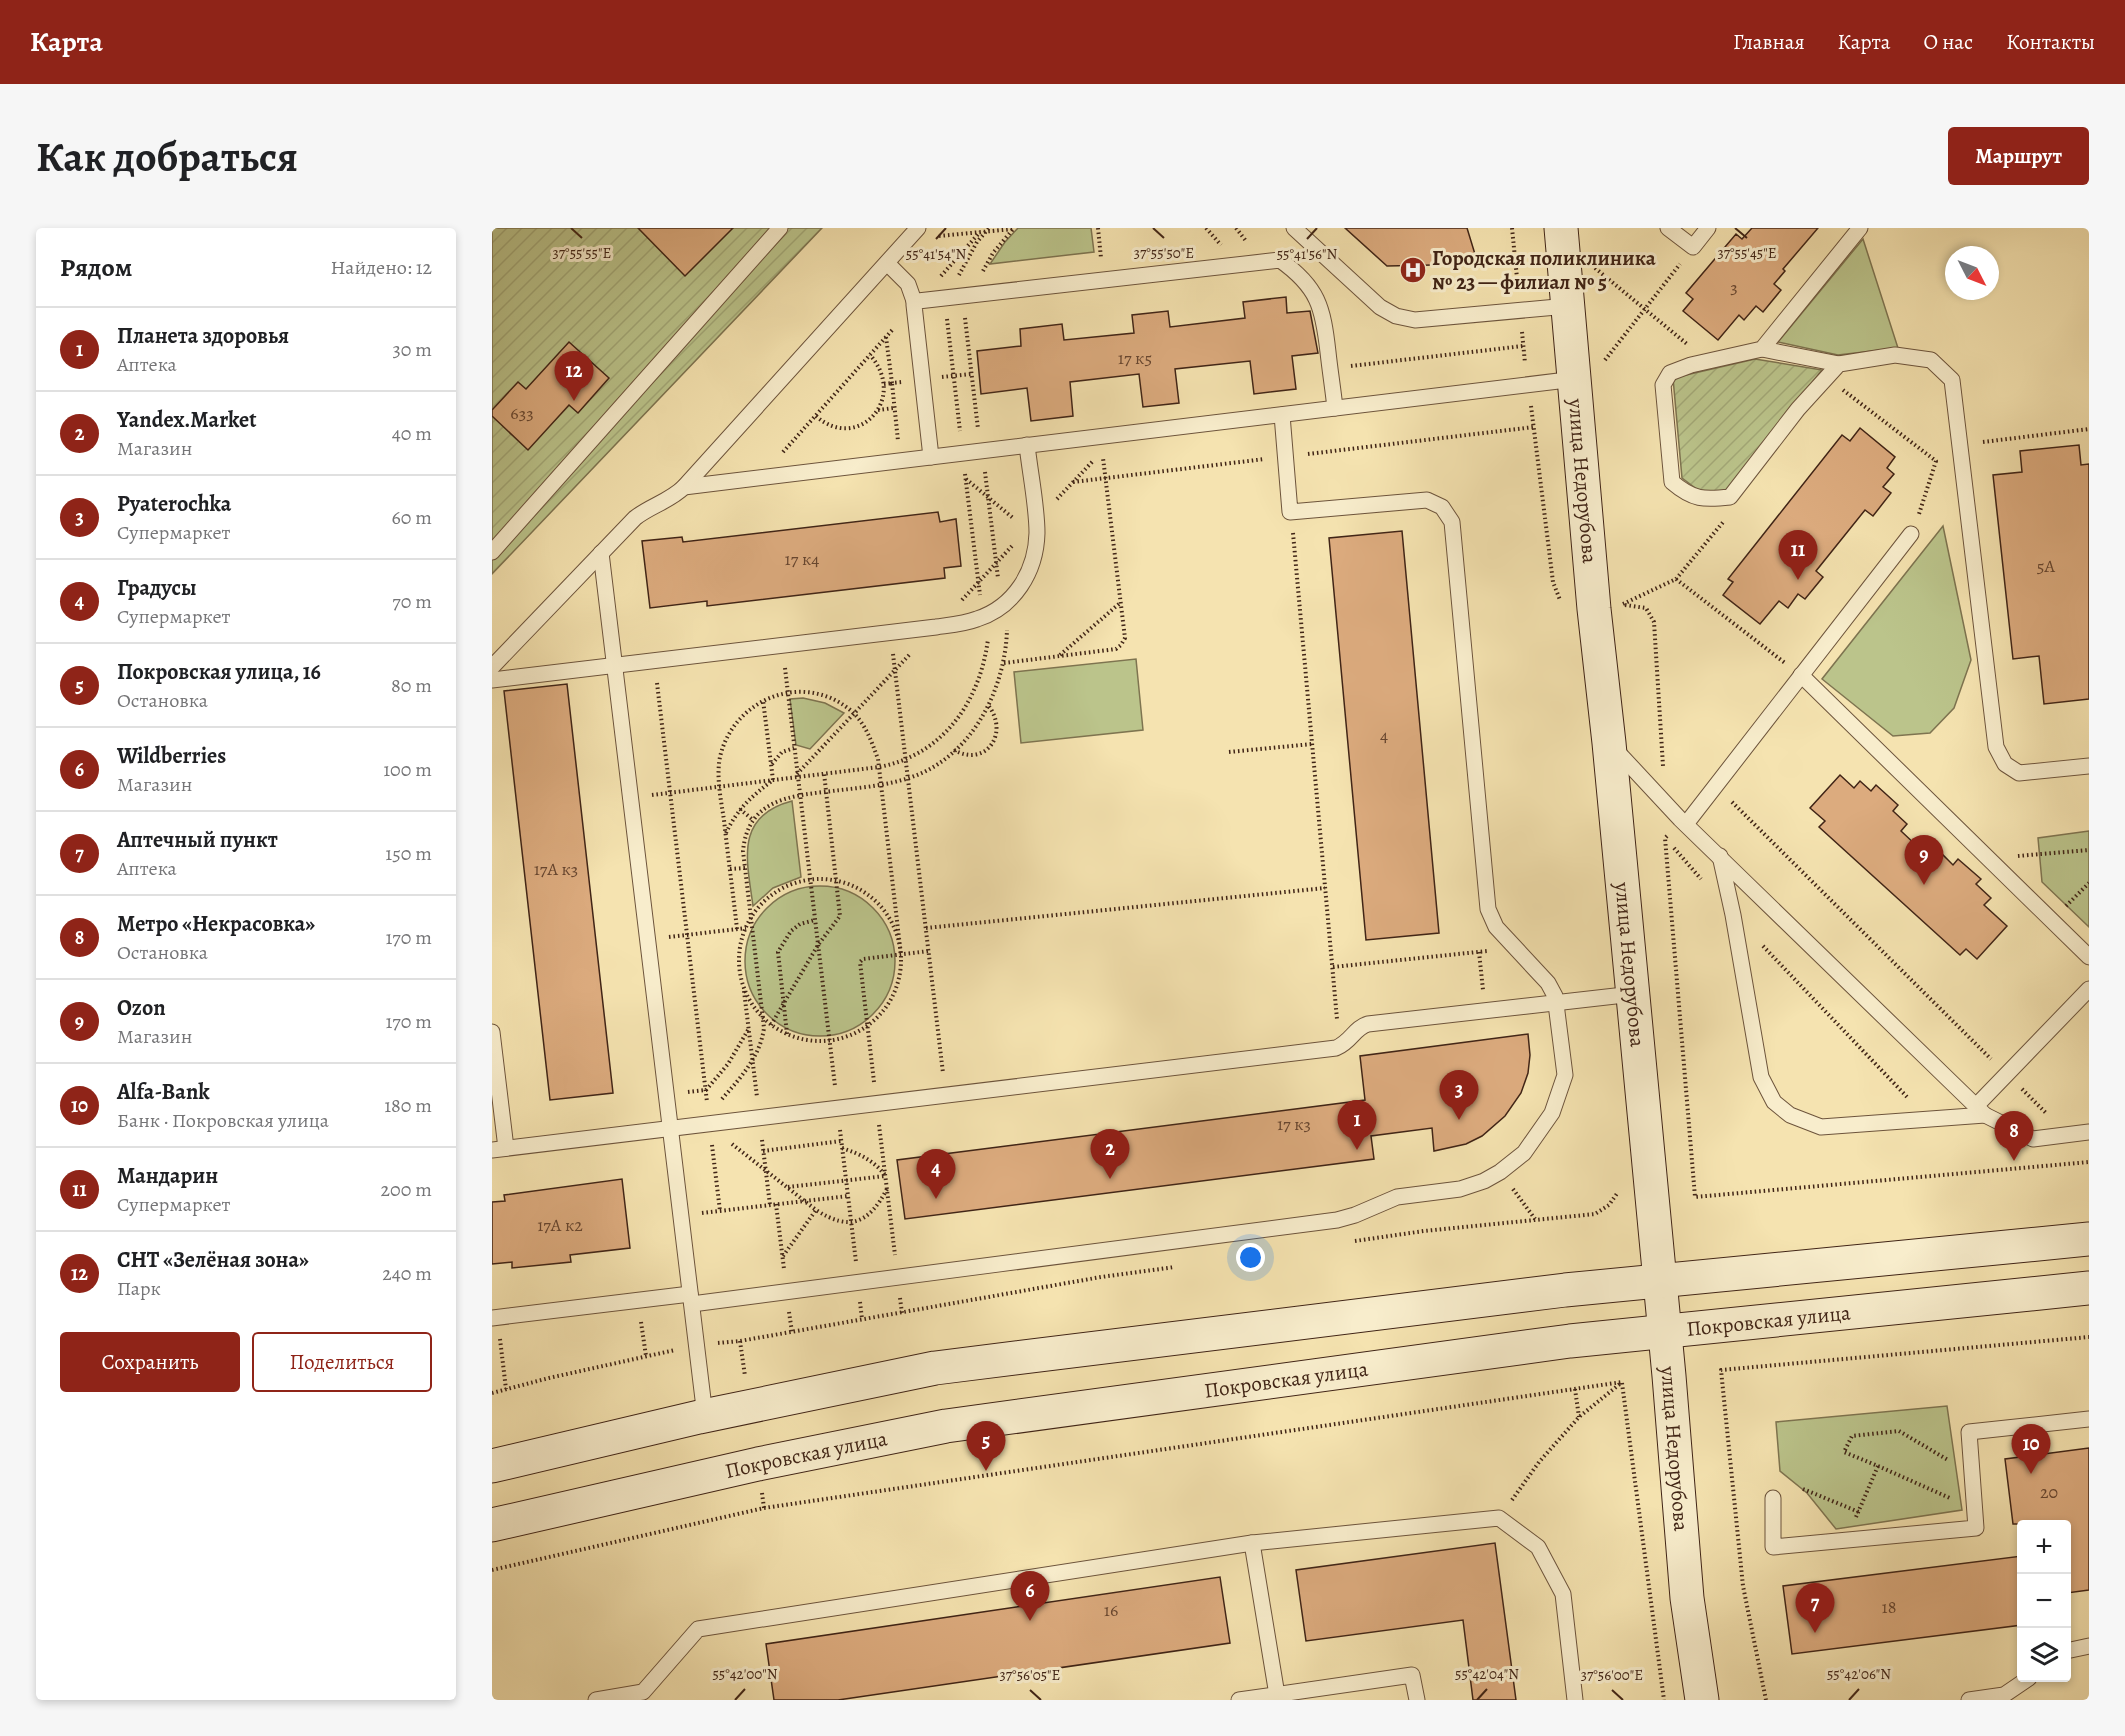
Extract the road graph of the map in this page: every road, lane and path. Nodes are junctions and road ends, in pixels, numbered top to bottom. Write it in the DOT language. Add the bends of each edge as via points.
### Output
graph roads {
  1 [pos="780,228"];
  2 [pos="1098,228"];
  3 [pos="1294,228"];
  4 [pos="1561,228"];
  5 [pos="1668,228"];
  6 [pos="1708,228"];
  7 [pos="1860,228"];
  8 [pos="1013,229"];
  9 [pos="987,230"];
  10 [pos="980,232"];
  11 [pos="913,233"];
  12 [pos="1693,247"];
  13 [pos="887,263"];
  14 [pos="1595,268"];
  15 [pos="1104,279"];
  16 [pos="962,296"];
  17 [pos="916,302"];
  18 [pos="1568,306"];
  19 [pos="1645,309"];
  20 [pos="1523,346"];
  21 [pos="1762,349"];
  22 [pos="870,355"];
  23 [pos="1708,361"];
  24 [pos="1839,364"];
  25 [pos="1330,369"];
  26 [pos="1589,371"];
  27 [pos="884,384"];
  28 [pos="1528,384"];
  29 [pos="1837,385"];
  30 [pos="894,408"];
  31 [pos="1335,408"];
  32 [pos="878,410"];
  33 [pos="1282,415"];
  34 [pos="816,416"];
  35 [pos="2089,429"];
  36 [pos="1027,445"];
  37 [pos="1960,445"];
  38 [pos="982,451"];
  39 [pos="1103,451"];
  40 [pos="932,457"];
  41 [pos="900,460"];
  42 [pos="761,478"];
  43 [pos="966,479"];
  44 [pos="684,487"];
  45 [pos="988,498"];
  46 [pos="1290,512"];
  47 [pos="1917,512"];
  48 [pos="1727,517"];
  49 [pos="1019,524"];
  50 [pos="1911,534"];
  51 [pos="492,552"];
  52 [pos="601,553"];
  53 [pos="1676,579"];
  54 [pos="1560,601"];
  55 [pos="1120,602"];
  56 [pos="999,607"];
  57 [pos="891,633"];
  58 [pos="782,646"];
  59 [pos="1059,656"];
  60 [pos="655,662"];
  61 [pos="1004,663"];
  62 [pos="616,666"];
  63 [pos="492,667"];
  64 [pos="1797,672"];
  65 [pos="492,680"];
  66 [pos="788,693"];
  67 [pos="763,700"];
  68 [pos="988,705"];
  69 [pos="1609,743"];
  70 [pos="1312,744"];
  71 [pos="794,748"];
  72 [pos="954,750"];
  73 [pos="1229,752"];
  74 [pos="906,760"];
  75 [pos="771,765"];
  76 [pos="2089,766"];
  77 [pos="879,767"];
  78 [pos="1663,768"];
  79 [pos="824,773"];
  80 [pos="798,777"];
  81 [pos="908,778"];
  82 [pos="773,780"];
  83 [pos="881,785"];
  84 [pos="720,786"];
  85 [pos="1716,786"];
  86 [pos="827,791"];
  87 [pos="670,792"];
  88 [pos="800,794"];
  89 [pos="632,797"];
  90 [pos="740,808"];
  91 [pos="753,819"];
  92 [pos="1686,824"];
  93 [pos="725,833"];
  94 [pos="2089,850"];
  95 [pos="1720,856"];
  96 [pos="1986,858"];
  97 [pos="745,868"];
  98 [pos="730,869"];
  99 [pos="810,880"];
  100 [pos="837,881"];
  101 [pos="2089,883"];
  102 [pos="1325,888"];
  103 [pos="1733,915"];
  104 [pos="752,917"];
  105 [pos="815,920"];
  106 [pos="2051,921"];
  107 [pos="746,928"];
  108 [pos="926,928"];
  109 [pos="737,929"];
  110 [pos="687,935"];
  111 [pos="648,940"];
  112 [pos="818,945"];
  113 [pos="1515,948"];
  114 [pos="1479,952"];
  115 [pos="901,955"];
  116 [pos="2089,957"];
  117 [pos="1333,967"];
  118 [pos="1483,985"];
  119 [pos="2089,989"];
  120 [pos="1633,994"];
  121 [pos="1336,1002"];
  122 [pos="1556,1003"];
  123 [pos="783,1004"];
  124 [pos="765,1019"];
  125 [pos="771,1025"];
  126 [pos="749,1029"];
  127 [pos="492,1032"];
  128 [pos="787,1034"];
  129 [pos="829,1041"];
  130 [pos="2006,1074"];
  131 [pos="706,1090"];
  132 [pos="946,1095"];
  133 [pos="837,1108"];
  134 [pos="1980,1110"];
  135 [pos="2047,1114"];
  136 [pos="1928,1119"];
  137 [pos="709,1121"];
  138 [pos="671,1128"];
  139 [pos="2089,1132"];
  140 [pos="841,1141"];
  141 [pos="842,1148"];
  142 [pos="499,1149"];
  143 [pos="763,1151"];
  144 [pos="2089,1162"];
  145 [pos="1500,1172"];
  146 [pos="846,1180"];
  147 [pos="787,1187"];
  148 [pos="1620,1188"];
  149 [pos="887,1189"];
  150 [pos="848,1196"];
  151 [pos="804,1201"];
  152 [pos="816,1210"];
  153 [pos="720,1211"];
  154 [pos="681,1216"];
  155 [pos="1536,1220"];
  156 [pos="851,1222"];
  157 [pos="2089,1239"];
  158 [pos="1343,1243"];
  159 [pos="783,1256"];
  160 [pos="1182,1266"];
  161 [pos="858,1282"];
  162 [pos="1660,1282"];
  163 [pos="2089,1288"];
  164 [pos="691,1299"];
  165 [pos="639,1300"];
  166 [pos="495,1317"];
  167 [pos="862,1319"];
  168 [pos="1665,1332"];
  169 [pos="2089,1337"];
  170 [pos="697,1345"];
  171 [pos="645,1356"];
  172 [pos="1622,1382"];
  173 [pos="506,1389"];
  174 [pos="1575,1389"];
  175 [pos="492,1393"];
  176 [pos="705,1416"];
  177 [pos="1579,1417"];
  178 [pos="2089,1419"];
  179 [pos="1949,1461"];
  180 [pos="492,1466"];
  181 [pos="1878,1467"];
  182 [pos="1803,1489"];
  183 [pos="1773,1498"];
  184 [pos="1858,1512"];
  185 [pos="1869,1516"];
  186 [pos="1499,1518"];
  187 [pos="492,1525"];
  188 [pos="1963,1529"];
  189 [pos="1846,1540"];
  190 [pos="1252,1543"];
  191 [pos="492,1570"];
  192 [pos="2089,1646"];
  193 [pos="2071,1650"];
  194 [pos="2022,1682"];
  195 [pos="1277,1695"];
  196 [pos="596,1700"];
  197 [pos="1239,1700"];
  198 [pos="1417,1700"];
  199 [pos="1575,1700"];
  200 [pos="1664,1700"];
  201 [pos="1702,1700"];
  202 [pos="1766,1700"];
  203 [pos="1969,1700"];
  1 -- 51 [label="lane"];
  2 -- 15 [label="path"];
  3 -- 18 [label="lane" via="1380,307 1404,319"];
  4 -- 18 [label="main road, улица Недорубова"];
  5 -- 12 [label="lane"];
  6 -- 12 [label="lane"];
  7 -- 21 [label="lane"];
  8 -- 9 [label="path"];
  8 -- 16 [label="path"];
  9 -- 10 [label="path"];
  9 -- 16 [label="path" via="963,264"];
  10 -- 11 [label="path"];
  10 -- 17 [label="path"];
  11 -- 13 [label="lane"];
  12 -- 19 [label="path"];
  13 -- 17 [label="lane" via="904,278"];
  13 -- 44 [label="lane"];
  14 -- 19 [label="path"];
  15 -- 16 [label="lane"];
  15 -- 25 [label="lane" via="1280,260 1303,279 1318,301 1324,316"];
  16 -- 17 [label="lane"];
  16 -- 38 [label="path"];
  17 -- 22 [label="path"];
  17 -- 40 [label="lane"];
  18 -- 26 [label="main road, улица Недорубова"];
  19 -- 23 [label="path"];
  19 -- 26 [label="path"];
  20 -- 25 [label="path"];
  21 -- 23 [label="lane"];
  21 -- 24 [label="lane"];
  22 -- 27 [label="path"];
  22 -- 34 [label="path"];
  23 -- 24 [label="lane" via="1670,374 1663,385 1672,482 1705,500 1730,497"];
  24 -- 37 [label="lane" via="1896,355 1931,360 1952,380"];
  25 -- 31 [label="lane"];
  26 -- 28 [label="lane"];
  26 -- 69 [label="main road, улица Недорубова" via="1594,609"];
  27 -- 30 [label="path" via="891,383"];
  27 -- 32 [label="path"];
  28 -- 31 [label="lane"];
  28 -- 54 [label="path" via="1553,582"];
  29 -- 47 [label="path" via="1936,461"];
  30 -- 32 [label="path"];
  30 -- 41 [label="path"];
  31 -- 33 [label="lane"];
  32 -- 34 [label="path" via="863,424 843,428"];
  33 -- 36 [label="lane"];
  33 -- 46 [label="lane"];
  34 -- 42 [label="path"];
  35 -- 37 [label="path"];
  36 -- 38 [label="lane"];
  36 -- 56 [label="lane" via="1036,551 1026,578"];
  37 -- 76 [label="lane" via="1996,747 2005,764 2019,772"];
  38 -- 40 [label="lane"];
  38 -- 45 [label="path"];
  39 -- 55 [label="path"];
  40 -- 41 [label="lane"];
  41 -- 42 [label="lane"];
  42 -- 44 [label="lane"];
  43 -- 45 [label="path"];
  44 -- 52 [label="lane" via="635,518"];
  45 -- 49 [label="path"];
  45 -- 56 [label="path"];
  46 -- 70 [label="path"];
  46 -- 113 [label="lane" via="1427,500 1448,514 1452,522 1488,909 1496,927"];
  48 -- 53 [label="path"];
  50 -- 64 [label="lane"];
  52 -- 62 [label="lane"];
  52 -- 63 [label="lane"];
  53 -- 64 [label="path"];
  53 -- 78 [label="path" via="1622,605 1646,608 1654,622"];
  55 -- 59 [label="path"];
  55 -- 59 [label="path" via="1125,638 1121,645 1116,649"];
  56 -- 57 [label="lane" via="961,624"];
  56 -- 61 [label="path"];
  56 -- 74 [label="path" via="968,703 944,734"];
  57 -- 58 [label="lane"];
  57 -- 74 [label="path"];
  58 -- 60 [label="lane"];
  58 -- 66 [label="path"];
  59 -- 61 [label="path"];
  60 -- 62 [label="lane"];
  60 -- 87 [label="path"];
  61 -- 68 [label="path"];
  62 -- 65 [label="lane"];
  62 -- 89 [label="lane"];
  64 -- 85 [label="lane"];
  64 -- 96 [label="lane"];
  66 -- 67 [label="path"];
  66 -- 71 [label="path"];
  66 -- 77 [label="path" via="823,696 848,708 867,731"];
  67 -- 75 [label="path"];
  67 -- 84 [label="path" via="739,718 727,736 720,758"];
  68 -- 72 [label="path"];
  68 -- 72 [label="path" via="998,724 991,745 972,755"];
  69 -- 92 [label="lane"];
  69 -- 120 [label="main road, улица Недорубова"];
  70 -- 73 [label="path"];
  70 -- 102 [label="path"];
  71 -- 75 [label="path" via="778,755"];
  71 -- 80 [label="path"];
  72 -- 81 [label="path" via="927,771"];
  74 -- 77 [label="path"];
  74 -- 81 [label="path"];
  75 -- 82 [label="path"];
  77 -- 79 [label="path"];
  77 -- 83 [label="path"];
  79 -- 80 [label="path"];
  79 -- 86 [label="path"];
  80 -- 82 [label="path"];
  80 -- 88 [label="path"];
  81 -- 83 [label="path"];
  81 -- 108 [label="path"];
  82 -- 84 [label="path"];
  82 -- 90 [label="path"];
  83 -- 86 [label="path"];
  83 -- 115 [label="path"];
  84 -- 87 [label="path"];
  84 -- 93 [label="path"];
  85 -- 92 [label="lane"];
  85 -- 130 [label="path"];
  86 -- 88 [label="path"];
  86 -- 100 [label="path"];
  87 -- 89 [label="path"];
  87 -- 110 [label="path"];
  88 -- 91 [label="path" via="768,806"];
  88 -- 99 [label="path"];
  89 -- 111 [label="lane"];
  90 -- 91 [label="path"];
  90 -- 93 [label="path"];
  91 -- 97 [label="path" via="744,842"];
  92 -- 95 [label="lane"];
  93 -- 98 [label="path"];
  94 -- 96 [label="path"];
  95 -- 103 [label="lane"];
  95 -- 134 [label="lane"];
  96 -- 106 [label="lane"];
  97 -- 98 [label="path"];
  97 -- 104 [label="path"];
  98 -- 109 [label="path"];
  99 -- 100 [label="path"];
  99 -- 104 [label="path" via="777,892"];
  99 -- 105 [label="path"];
  100 -- 112 [label="path" via="840,916"];
  100 -- 115 [label="path" via="857,888 888,915"];
  101 -- 106 [label="path"];
  102 -- 108 [label="path"];
  102 -- 117 [label="path"];
  103 -- 136 [label="path"];
  103 -- 136 [label="lane" via="1761,1077 1774,1101 1790,1115 1821,1127"];
  103 -- 144 [label="path" via="1665,838 1695,1197"];
  104 -- 107 [label="path"];
  104 -- 124 [label="path"];
  105 -- 112 [label="path"];
  105 -- 123 [label="path" via="791,931 778,952"];
  106 -- 116 [label="lane"];
  107 -- 109 [label="path"];
  107 -- 124 [label="path" via="739,957 740,972 752,1005"];
  108 -- 132 [label="path"];
  109 -- 110 [label="path"];
  110 -- 111 [label="path"];
  110 -- 131 [label="path"];
  111 -- 138 [label="lane"];
  112 -- 123 [label="path"];
  112 -- 129 [label="path"];
  113 -- 114 [label="path"];
  113 -- 122 [label="lane" via="1548,983"];
  114 -- 117 [label="path"];
  114 -- 118 [label="path"];
  115 -- 129 [label="path" via="894,995 882,1012 868,1026"];
  117 -- 121 [label="path"];
  119 -- 130 [label="lane"];
  120 -- 122 [label="lane"];
  120 -- 162 [label="main road, улица Недорубова"];
  122 -- 132 [label="lane" via="1368,1024 1336,1048"];
  122 -- 145 [label="lane" via="1565,1075 1559,1097 1539,1134 1524,1153"];
  123 -- 125 [label="path"];
  123 -- 128 [label="path"];
  124 -- 125 [label="path"];
  124 -- 137 [label="path" via="761,1046"];
  125 -- 128 [label="path"];
  126 -- 131 [label="path" via="728,1064"];
  127 -- 142 [label="lane"];
  128 -- 129 [label="path"];
  129 -- 133 [label="path"];
  130 -- 134 [label="lane"];
  130 -- 135 [label="path"];
  131 -- 137 [label="path"];
  132 -- 133 [label="lane"];
  133 -- 137 [label="lane"];
  133 -- 140 [label="path"];
  134 -- 136 [label="lane"];
  134 -- 139 [label="lane" via="2033,1139"];
  137 -- 138 [label="lane"];
  137 -- 147 [label="path"];
  137 -- 153 [label="path"];
  138 -- 142 [label="lane"];
  138 -- 154 [label="lane"];
  140 -- 141 [label="path"];
  140 -- 143 [label="path"];
  141 -- 146 [label="path"];
  141 -- 146 [label="path" via="864,1156 885,1176"];
  145 -- 155 [label="path"];
  145 -- 161 [label="lane" via="1460,1189 1388,1200 1337,1220"];
  146 -- 147 [label="path"];
  146 -- 150 [label="path"];
  147 -- 151 [label="path"];
  148 -- 155 [label="path" via="1609,1205 1595,1214"];
  149 -- 156 [label="path" via="871,1213"];
  150 -- 151 [label="path"];
  150 -- 156 [label="path"];
  151 -- 152 [label="path"];
  151 -- 153 [label="path"];
  152 -- 156 [label="path" via="830,1219"];
  152 -- 159 [label="path"];
  153 -- 154 [label="path"];
  154 -- 164 [label="lane"];
  155 -- 158 [label="path"];
  156 -- 161 [label="path"];
  157 -- 162 [label="main road"];
  160 -- 167 [label="path"];
  161 -- 164 [label="lane"];
  161 -- 167 [label="path"];
  162 -- 168 [label="main road, улица Недорубова"];
  162 -- 176 [label="main road" via="1565,1290 935,1368"];
  163 -- 168 [label="main road, Покровская улица"];
  164 -- 165 [label="lane"];
  164 -- 170 [label="lane"];
  165 -- 166 [label="lane"];
  165 -- 171 [label="path"];
  166 -- 173 [label="path"];
  167 -- 170 [label="path"];
  168 -- 187 [label="main road, Покровская улица" via="1570,1341 946,1426"];
  168 -- 201 [label="main road, улица Недорубова" via="1687,1598"];
  169 -- 202 [label="path" via="1721,1370 1743,1586"];
  170 -- 171 [label="path"];
  170 -- 176 [label="lane"];
  171 -- 173 [label="path"];
  172 -- 174 [label="path"];
  172 -- 177 [label="path"];
  172 -- 200 [label="path"];
  173 -- 175 [label="path"];
  174 -- 177 [label="path"];
  174 -- 191 [label="path" via="764,1508"];
  176 -- 180 [label="main road"];
  177 -- 186 [label="path" via="1539,1462"];
  178 -- 188 [label="lane" via="1969,1432 1976,1528"];
  179 -- 181 [label="path" via="1899,1431 1852,1436 1844,1452"];
  181 -- 184 [label="path"];
  181 -- 188 [label="path" via="1961,1503"];
  182 -- 184 [label="path"];
  183 -- 189 [label="lane" via="1773,1547"];
  184 -- 185 [label="path"];
  184 -- 189 [label="path"];
  186 -- 190 [label="lane"];
  186 -- 199 [label="lane" via="1538,1547 1563,1594"];
  188 -- 189 [label="lane"];
  190 -- 195 [label="lane"];
  190 -- 196 [label="lane" via="698,1629 643,1692"];
  192 -- 193 [label="lane"];
  194 -- 203 [label="lane" via="2004,1695"];
  195 -- 197 [label="lane"];
  195 -- 198 [label="lane" via="1412,1675"];
}
